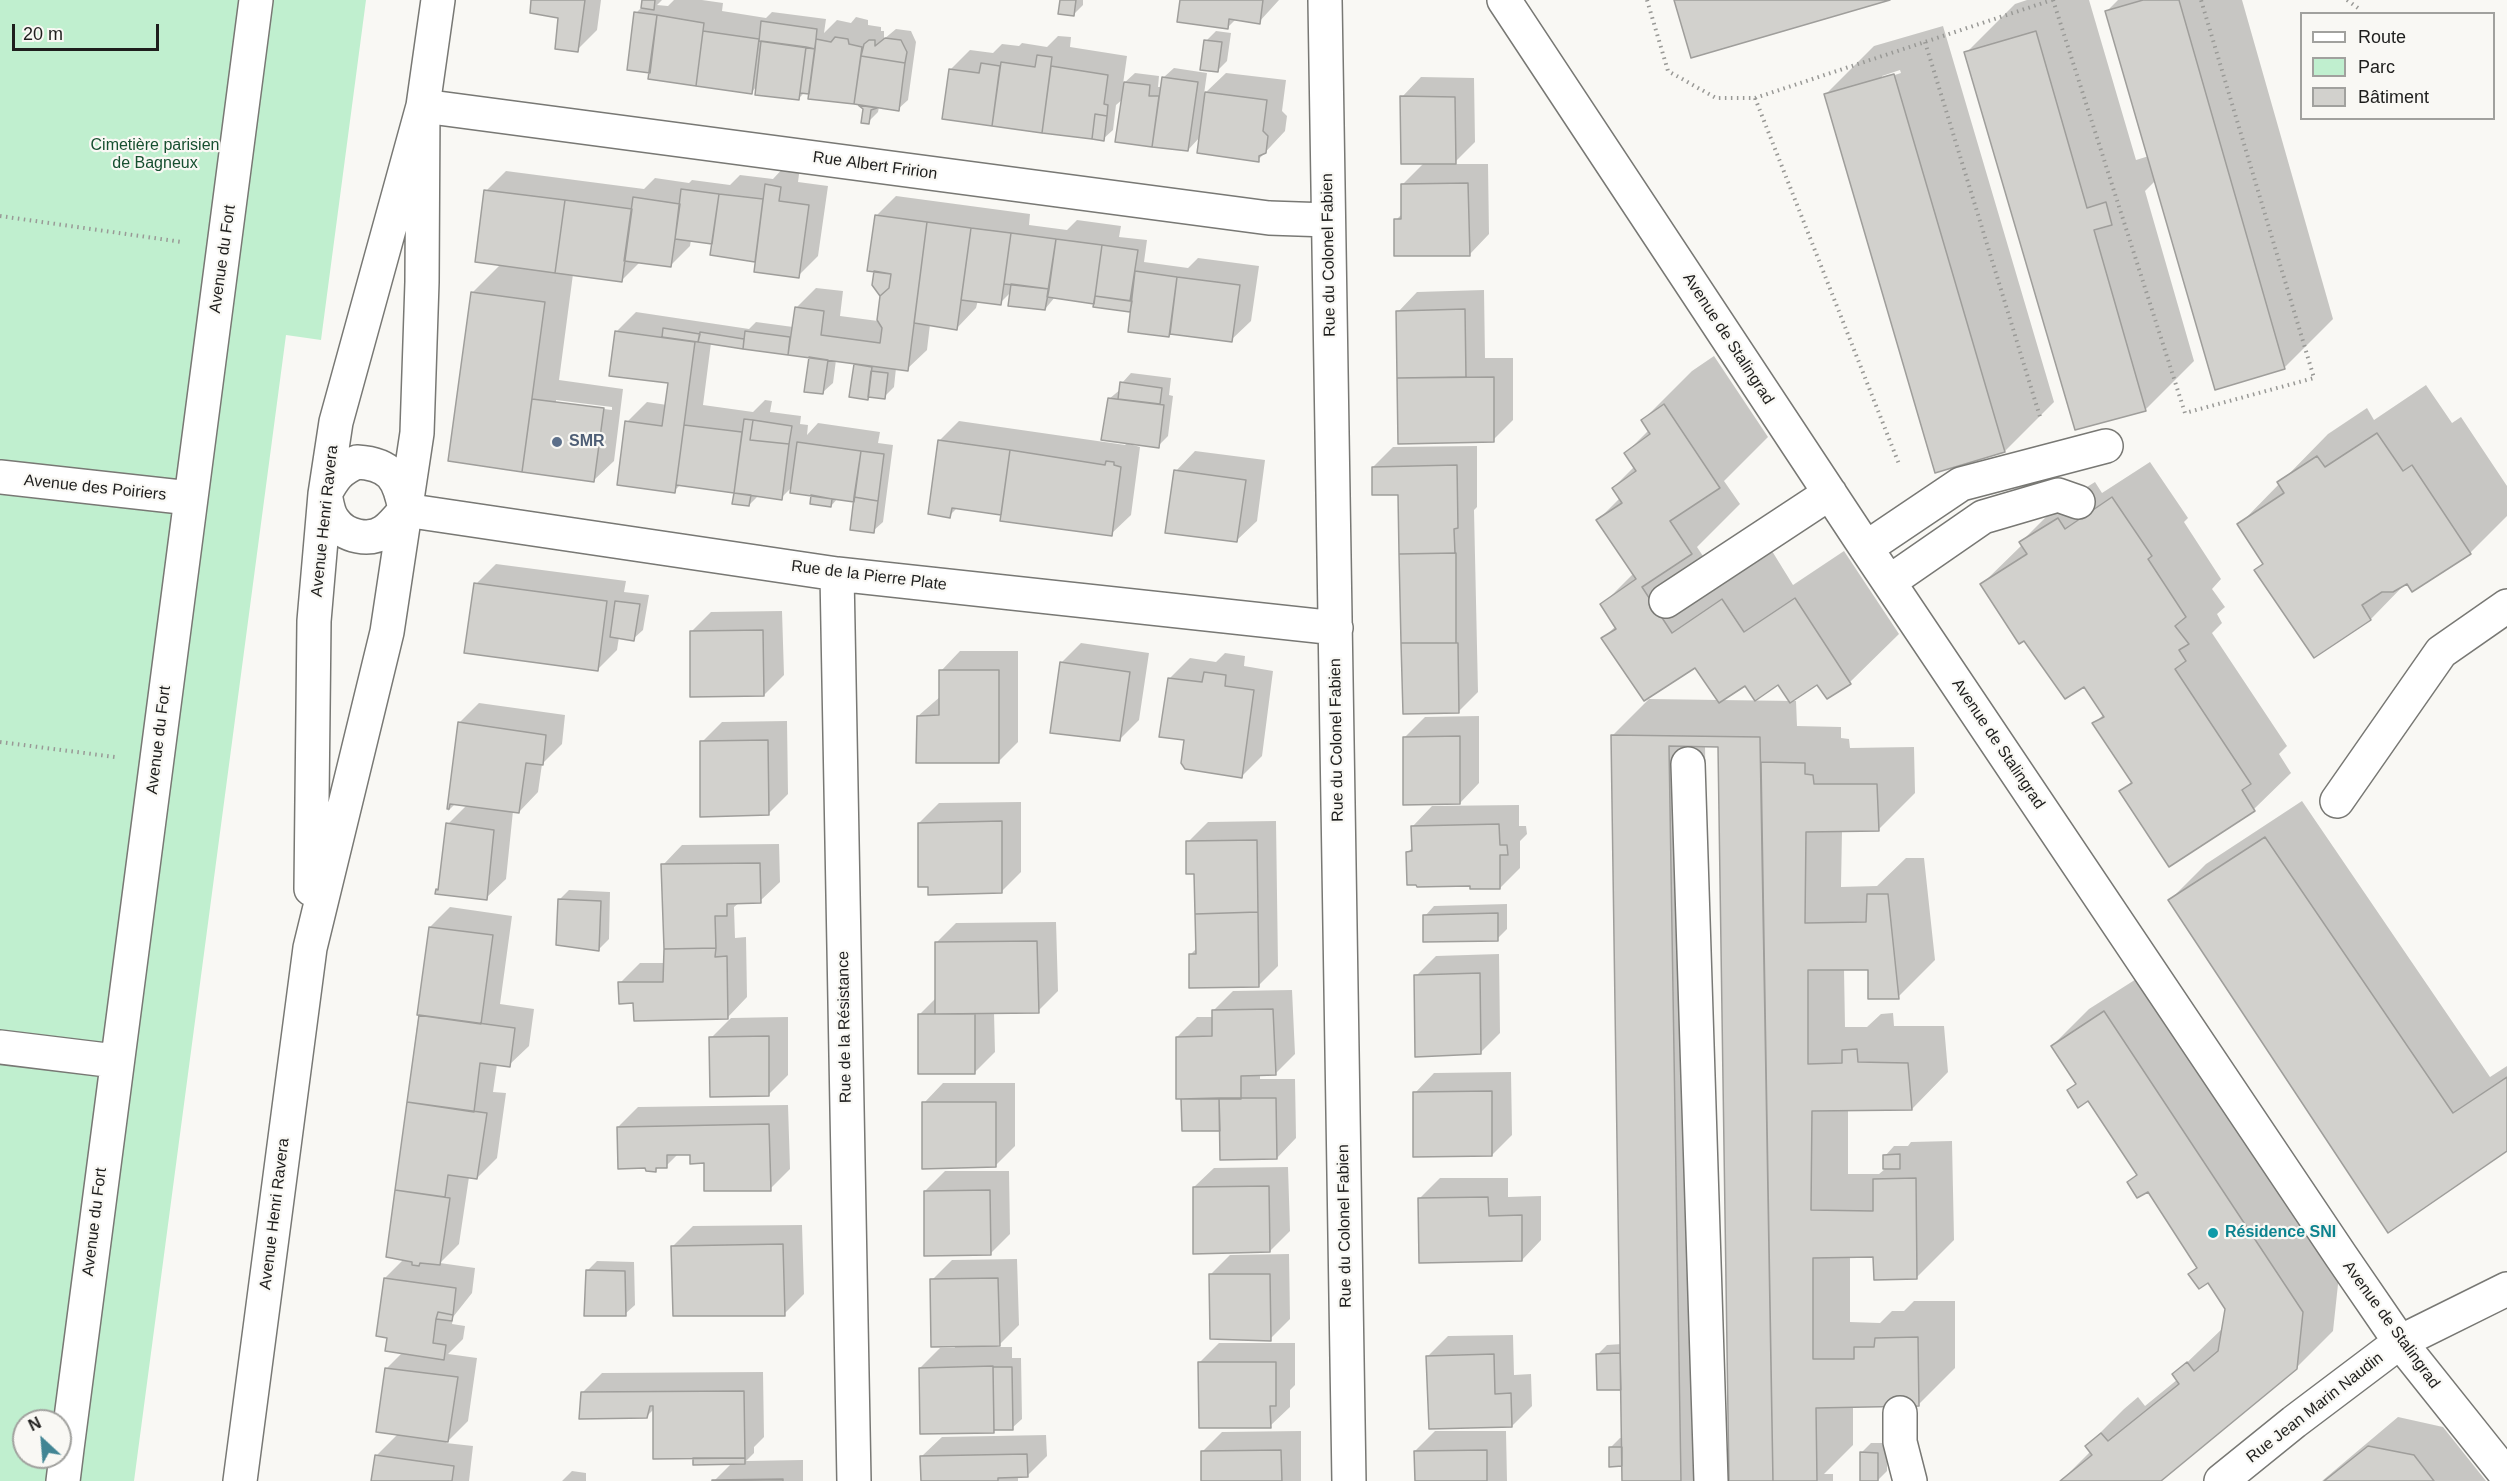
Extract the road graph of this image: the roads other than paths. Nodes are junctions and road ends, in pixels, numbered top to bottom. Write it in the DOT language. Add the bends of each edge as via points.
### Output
graph roads {
  1 [pos="256,0"];
  2 [pos="438,0"];
  3 [pos="1324,0"];
  4 [pos="1504,0"];
  5 [pos="423,106"];
  6 [pos="1328,220"];
  7 [pos="2106,446"];
  8 [pos="0,477"];
  9 [pos="1830,493"];
  10 [pos="325,494"];
  11 [pos="190,498"];
  12 [pos="2078,502"];
  13 [pos="405,510"];
  14 [pos="1866,548"];
  15 [pos="837,574"];
  16 [pos="1889,582"];
  17 [pos="1666,601"];
  18 [pos="2507,606"];
  19 [pos="1336,628"];
  20 [pos="1688,764"];
  21 [pos="2337,801"];
  22 [pos="310,948"];
  23 [pos="0,1047"];
  24 [pos="115,1061"];
  25 [pos="2507,1289"];
  26 [pos="2400,1342"];
  27 [pos="1900,1413"];
  28 [pos="2507,1476"];
  29 [pos="63,1481"];
  30 [pos="240,1481"];
  31 [pos="854,1481"];
  32 [pos="1349,1481"];
  33 [pos="1711,1481"];
  34 [pos="1910,1481"];
  35 [pos="2222,1481"];
  1 -- 11 [label="street, Avenue du Fort"];
  2 -- 5 [label="street, Avenue Henri Ravera"];
  3 -- 6 [label="street, Rue du Colonel Fabien"];
  4 -- 9 [label="street, Avenue de Stalingrad"];
  5 -- 6 [label="street, Rue Albert Fririon" via="1269,218"];
  5 -- 10 [label="street, Avenue Henri Ravera" via="336,422"];
  5 -- 13 [label="street, Avenue Henri Ravera" via="417,433"];
  6 -- 19 [label="street, Rue du Colonel Fabien"];
  7 -- 14 [label="street" via="1961,484"];
  8 -- 11 [label="street, Avenue des Poiriers"];
  9 -- 14 [label="street, Avenue de Stalingrad"];
  9 -- 17 [label="street"];
  10 -- 13 [label="street" via="333,521 357,536 384,532"];
  10 -- 13 [label="street" via="343,468 357,462 372,463 387,469 397,480"];
  10 -- 22 [label="street, Avenue Henri Ravera" via="315,621"];
  11 -- 24 [label="street, Avenue du Fort"];
  12 -- 16 [label="street" via="2058,495 1983,517"];
  13 -- 15 [label="street, Rue de la Pierre Plate"];
  13 -- 22 [label="street, Avenue Henri Ravera" via="387,632"];
  14 -- 16 [label="street, Avenue de Stalingrad"];
  15 -- 19 [label="street, Rue de la Pierre Plate"];
  15 -- 31 [label="street, Rue de la Résistance"];
  16 -- 26 [label="street, Avenue de Stalingrad"];
  18 -- 21 [label="street" via="2441,652"];
  19 -- 32 [label="street, Rue du Colonel Fabien"];
  20 -- 33 [label="street"];
  22 -- 30 [label="street, Avenue Henri Ravera"];
  23 -- 24 [label="street"];
  24 -- 29 [label="street, Avenue du Fort"];
  25 -- 26 [label="street, Rue Jean Marin Naudin"];
  26 -- 28 [label="street, Avenue de Stalingrad"];
  26 -- 35 [label="street, Rue Jean Marin Naudin"];
  27 -- 34 [label="street" via="1900,1442"];
}
